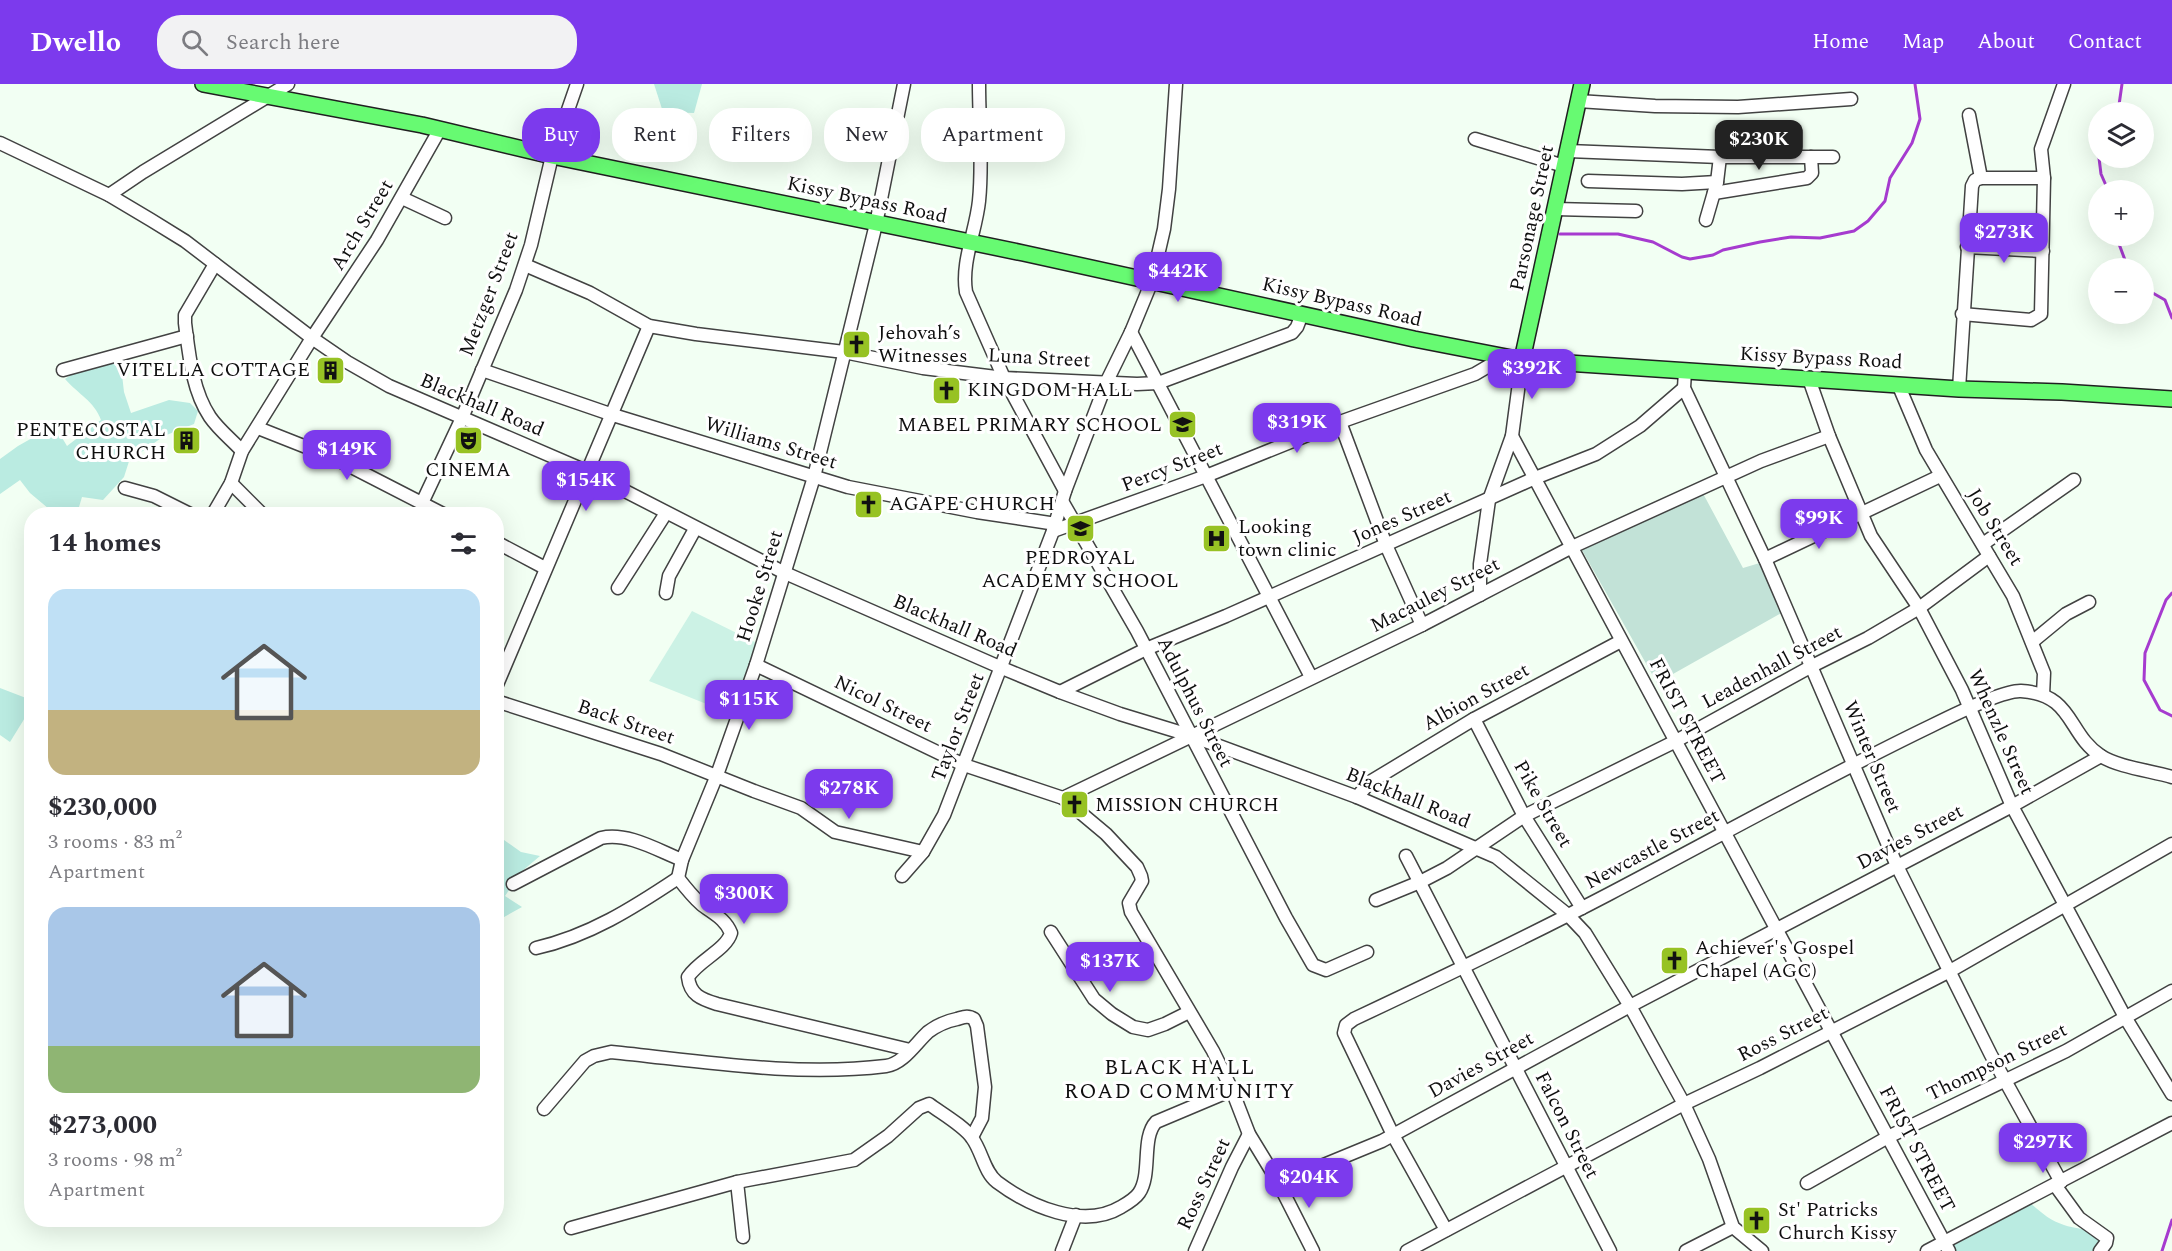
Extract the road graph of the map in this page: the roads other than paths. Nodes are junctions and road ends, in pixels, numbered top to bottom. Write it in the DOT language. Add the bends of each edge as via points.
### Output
graph roads {
  1 [pos="202,84"];
  2 [pos="288,84"];
  3 [pos="577,84"];
  4 [pos="904,84"];
  5 [pos="979,84"];
  6 [pos="1176,84"];
  7 [pos="1582,84"];
  8 [pos="2064,84"];
  9 [pos="268,97"];
  10 [pos="1851,99"];
  11 [pos="1578,101"];
  12 [pos="569,108"];
  13 [pos="1969,115"];
  14 [pos="440,129"];
  15 [pos="1475,139"];
  16 [pos="0,143"];
  17 [pos="522,150"];
  18 [pos="1720,157"];
  19 [pos="1811,157"];
  20 [pos="1833,157"];
  21 [pos="1566,158"];
  22 [pos="551,162"];
  23 [pos="572,162"];
  24 [pos="1981,178"];
  25 [pos="2044,178"];
  26 [pos="1588,182"];
  27 [pos="1716,188"];
  28 [pos="109,195"];
  29 [pos="402,198"];
  30 [pos="1555,209"];
  31 [pos="1636,211"];
  32 [pos="445,218"];
  33 [pos="1706,220"];
  34 [pos="876,224"];
  35 [pos="972,243"];
  36 [pos="1967,247"];
  37 [pos="2043,251"];
  38 [pos="215,264"];
  39 [pos="525,265"];
  40 [pos="1152,281"];
  41 [pos="1302,314"];
  42 [pos="1962,315"];
  43 [pos="649,326"];
  44 [pos="1131,332"];
  45 [pos="187,336"];
  46 [pos="312,338"];
  47 [pos="844,352"];
  48 [pos="1504,357"];
  49 [pos="1522,360"];
  50 [pos="63,370"];
  51 [pos="482,370"];
  52 [pos="1685,371"];
  53 [pos="1004,378"];
  54 [pos="1809,380"];
  55 [pos="1107,381"];
  56 [pos="1158,383"];
  57 [pos="1898,384"];
  58 [pos="1684,388"];
  59 [pos="1959,389"];
  60 [pos="2171,399"];
  61 [pos="613,415"];
  62 [pos="462,418"];
  63 [pos="1340,422"];
  64 [pos="258,428"];
  65 [pos="1512,436"];
  66 [pos="1829,436"];
  67 [pos="242,451"];
  68 [pos="586,471"];
  69 [pos="1206,476"];
  70 [pos="1940,476"];
  71 [pos="814,477"];
  72 [pos="1727,477"];
  73 [pos="1535,478"];
  74 [pos="2074,480"];
  75 [pos="231,483"];
  76 [pos="125,488"];
  77 [pos="1064,496"];
  78 [pos="1489,500"];
  79 [pos="422,503"];
  80 [pos="176,507"];
  81 [pos="217,507"];
  82 [pos="255,507"];
  83 [pos="430,507"];
  84 [pos="666,513"];
  85 [pos="1861,513"];
  86 [pos="1076,524"];
  87 [pos="1055,528"];
  88 [pos="695,529"];
  89 [pos="1386,544"];
  90 [pos="1983,544"];
  91 [pos="504,546"];
  92 [pos="1572,547"];
  93 [pos="1989,556"];
  94 [pos="1765,559"];
  95 [pos="545,568"];
  96 [pos="785,573"];
  97 [pos="618,588"];
  98 [pos="666,592"];
  99 [pos="1480,595"];
  100 [pos="1270,597"];
  101 [pos="2089,602"];
  102 [pos="1919,608"];
  103 [pos="1422,625"];
  104 [pos="1621,641"];
  105 [pos="2032,642"];
  106 [pos="1146,649"];
  107 [pos="756,665"];
  108 [pos="1812,666"];
  109 [pos="504,668"];
  110 [pos="1002,668"];
  111 [pos="1311,677"];
  112 [pos="1060,692"];
  113 [pos="2043,695"];
  114 [pos="504,703"];
  115 [pos="1970,707"];
  116 [pos="1474,718"];
  117 [pos="1192,736"];
  118 [pos="1676,741"];
  119 [pos="2101,756"];
  120 [pos="1854,763"];
  121 [pos="964,765"];
  122 [pos="717,775"];
  123 [pos="2172,777"];
  124 [pos="1357,796"];
  125 [pos="1063,798"];
  126 [pos="2012,806"];
  127 [pos="1524,816"];
  128 [pos="1724,833"];
  129 [pos="2172,844"];
  130 [pos="1475,847"];
  131 [pos="923,852"];
  132 [pos="1406,856"];
  133 [pos="682,860"];
  134 [pos="1897,866"];
  135 [pos="902,876"];
  136 [pos="678,878"];
  137 [pos="1420,882"];
  138 [pos="513,884"];
  139 [pos="1376,900"];
  140 [pos="2064,904"];
  141 [pos="1582,908"];
  142 [pos="1569,915"];
  143 [pos="1775,930"];
  144 [pos="1051,932"];
  145 [pos="536,948"];
  146 [pos="1367,952"];
  147 [pos="1463,967"];
  148 [pos="1950,970"];
  149 [pos="2172,991"];
  150 [pos="1630,1006"];
  151 [pos="1190,1011"];
  152 [pos="2125,1017"];
  153 [pos="1831,1031"];
  154 [pos="910,1050"];
  155 [pos="1516,1067"];
  156 [pos="2006,1081"];
  157 [pos="1232,1089"];
  158 [pos="2172,1094"];
  159 [pos="1684,1104"];
  160 [pos="544,1109"];
  161 [pos="2172,1123"];
  162 [pos="1250,1134"];
  163 [pos="1394,1135"];
  164 [pos="972,1137"];
  165 [pos="1888,1137"];
  166 [pos="1566,1167"];
  167 [pos="1277,1180"];
  168 [pos="737,1182"];
  169 [pos="1807,1183"];
  170 [pos="2058,1183"];
  171 [pos="1076,1215"];
  172 [pos="1733,1227"];
  173 [pos="571,1228"];
  174 [pos="1446,1230"];
  175 [pos="743,1237"];
  176 [pos="1947,1247"];
  177 [pos="1062,1251"];
  178 [pos="1195,1251"];
  179 [pos="1313,1251"];
  180 [pos="1407,1251"];
  181 [pos="1610,1251"];
  182 [pos="1686,1251"];
  183 [pos="1762,1251"];
  184 [pos="1927,1251"];
  185 [pos="2100,1251"];
  1 -- 9 [label="main road, Kissy Bypass Road"];
  2 -- 9 [label="street"];
  3 -- 12 [label="street, Metzger Street"];
  4 -- 34 [label="street, Hooke Street"];
  5 -- 35 [label="street, Adulphus Street" via="980,192"];
  6 -- 40 [label="street, Taylor Street" via="1166,209"];
  7 -- 11 [label="main road, Parsonage Street"];
  8 -- 25 [label="street" via="2041,149"];
  9 -- 14 [label="main road, Kissy Bypass Road"];
  9 -- 28 [label="street"];
  10 -- 11 [label="street" via="1738,106"];
  11 -- 21 [label="main road, Parsonage Street"];
  13 -- 24 [label="street"];
  14 -- 17 [label="main road, Kissy Bypass Road"];
  14 -- 29 [label="street, Arch Street"];
  15 -- 21 [label="street"];
  16 -- 28 [label="street, Blackhall Road"];
  18 -- 19 [label="street"];
  18 -- 21 [label="street"];
  18 -- 27 [label="street"];
  19 -- 20 [label="street"];
  19 -- 27 [label="street" via="1812,173 1807,178"];
  21 -- 30 [label="main road, Parsonage Street"];
  22 -- 39 [label="street, Metzger Street"];
  23 -- 34 [label="main road, Kissy Bypass Road"];
  24 -- 25 [label="street"];
  24 -- 36 [label="street" via="1972,186"];
  25 -- 37 [label="street"];
  26 -- 27 [label="street"];
  27 -- 33 [label="street"];
  28 -- 38 [label="street, Blackhall Road"];
  29 -- 32 [label="street"];
  29 -- 46 [label="street, Arch Street"];
  30 -- 31 [label="street"];
  30 -- 49 [label="main road, Parsonage Street"];
  34 -- 35 [label="main road, Kissy Bypass Road"];
  34 -- 47 [label="street, Hooke Street"];
  35 -- 40 [label="main road, Kissy Bypass Road"];
  35 -- 53 [label="street, Adulphus Street" via="966,262 966,292"];
  36 -- 37 [label="street"];
  36 -- 42 [label="street"];
  37 -- 42 [label="street" via="2043,306 2039,317 2031,320"];
  38 -- 45 [label="street" via="185,315"];
  38 -- 46 [label="street, Blackhall Road"];
  39 -- 43 [label="street, Luna Street" via="590,293"];
  39 -- 51 [label="street, Metzger Street"];
  40 -- 41 [label="main road, Kissy Bypass Road"];
  40 -- 44 [label="street, Taylor Street"];
  41 -- 48 [label="main road, Kissy Bypass Road"];
  41 -- 56 [label="street, Luna Street" via="1292,333"];
  42 -- 59 [label="street"];
  43 -- 47 [label="street, Luna Street"];
  43 -- 61 [label="street"];
  44 -- 55 [label="street, Taylor Street"];
  44 -- 56 [label="street"];
  45 -- 50 [label="street"];
  45 -- 67 [label="street" via="204,406 210,418"];
  46 -- 62 [label="street, Blackhall Road" via="389,386"];
  46 -- 64 [label="street, Arch Street"];
  47 -- 53 [label="street, Luna Street" via="923,368"];
  47 -- 71 [label="street, Hooke Street"];
  48 -- 49 [label="main road, Kissy Bypass Road"];
  48 -- 63 [label="street, Percy Street" via="1475,374"];
  49 -- 52 [label="main road, Kissy Bypass Road"];
  49 -- 65 [label="street"];
  51 -- 61 [label="street, Williams Street"];
  51 -- 62 [label="street, Metzger Street"];
  52 -- 54 [label="main road, Kissy Bypass Road"];
  52 -- 58 [label="street, Winter Street"];
  53 -- 55 [label="street, Luna Street"];
  53 -- 77 [label="street, Adulphus Street"];
  54 -- 57 [label="main road, Kissy Bypass Road"];
  54 -- 66 [label="street, Whenzle Street"];
  55 -- 56 [label="street, Luna Street"];
  55 -- 77 [label="street, Taylor Street"];
  56 -- 69 [label="street"];
  57 -- 59 [label="main road, Kissy Bypass Road"];
  57 -- 70 [label="street, Job Street"];
  58 -- 72 [label="street, Winter Street"];
  58 -- 73 [label="street, Jones Street" via="1611,445"];
  59 -- 60 [label="main road, Kissy Bypass Road"];
  61 -- 68 [label="street"];
  61 -- 71 [label="street, Williams Street"];
  62 -- 68 [label="street, Blackhall Road"];
  62 -- 79 [label="street, Metzger Street"];
  63 -- 69 [label="street, Percy Street"];
  63 -- 89 [label="street"];
  64 -- 67 [label="street, Arch Street"];
  64 -- 79 [label="street" via="334,458"];
  65 -- 73 [label="street, FRIST STREET"];
  65 -- 78 [label="street"];
  66 -- 72 [label="street, Macauley Street"];
  66 -- 85 [label="street, Whenzle Street"];
  67 -- 75 [label="street, Arch Street"];
  68 -- 84 [label="street, Blackhall Road"];
  68 -- 95 [label="street"];
  69 -- 86 [label="street, Percy Street"];
  69 -- 100 [label="street"];
  70 -- 85 [label="street"];
  70 -- 90 [label="street, Job Street"];
  71 -- 87 [label="street, Williams Street"];
  71 -- 96 [label="street, Hooke Street"];
  72 -- 92 [label="street, Macauley Street"];
  72 -- 94 [label="street, Winter Street"];
  73 -- 78 [label="street, Jones Street"];
  73 -- 92 [label="street, FRIST STREET"];
  74 -- 90 [label="street"];
  75 -- 81 [label="street, Arch Street"];
  75 -- 82 [label="street"];
  76 -- 80 [label="street"];
  77 -- 86 [label="street, Adulphus Street"];
  77 -- 87 [label="street, Taylor Street"];
  78 -- 89 [label="street, Jones Street"];
  78 -- 99 [label="street"];
  79 -- 83 [label="street"];
  84 -- 88 [label="street, Blackhall Road"];
  84 -- 97 [label="street"];
  85 -- 94 [label="street"];
  85 -- 102 [label="street, Whenzle Street" via="1877,546"];
  86 -- 87 [label="street, Percy Street"];
  86 -- 106 [label="street, Adulphus Street"];
  87 -- 110 [label="street, Taylor Street"];
  88 -- 96 [label="street, Blackhall Road"];
  88 -- 98 [label="street" via="669,576"];
  89 -- 100 [label="street, Jones Street"];
  89 -- 103 [label="street"];
  90 -- 93 [label="street, Job Street"];
  91 -- 95 [label="street"];
  92 -- 99 [label="street, Macauley Street"];
  92 -- 104 [label="street, FRIST STREET"];
  93 -- 102 [label="street, Leadenhall Street"];
  93 -- 105 [label="street, Job Street" via="2013,596"];
  94 -- 108 [label="street, Winter Street"];
  95 -- 109 [label="street"];
  96 -- 107 [label="street, Hooke Street"];
  96 -- 110 [label="street, Blackhall Road"];
  99 -- 103 [label="street, Macauley Street"];
  100 -- 106 [label="street, Jones Street"];
  100 -- 111 [label="street"];
  101 -- 105 [label="street"];
  102 -- 108 [label="street, Leadenhall Street"];
  102 -- 115 [label="street, Whenzle Street"];
  103 -- 111 [label="street, Macauley Street"];
  104 -- 116 [label="street, Albion Street"];
  104 -- 118 [label="street, FRIST STREET"];
  105 -- 113 [label="street, Job Street" via="2044,673"];
  106 -- 112 [label="street, Jones Street"];
  106 -- 117 [label="street, Adulphus Street"];
  107 -- 121 [label="street, Nicol Street"];
  107 -- 122 [label="street, Hooke Street"];
  108 -- 118 [label="street, Leadenhall Street"];
  108 -- 120 [label="street, Winter Street"];
  110 -- 112 [label="street, Blackhall Road"];
  110 -- 121 [label="street, Taylor Street"];
  111 -- 117 [label="street, Macauley Street"];
  112 -- 117 [label="street, Blackhall Road"];
  113 -- 115 [label="street, Newcastle Street" via="2017,690"];
  113 -- 119 [label="street" via="2059,704"];
  114 -- 122 [label="street, Back Street" via="609,735"];
  115 -- 120 [label="street, Newcastle Street"];
  115 -- 126 [label="street, Whenzle Street"];
  116 -- 124 [label="street, Albion Street" via="1370,783"];
  116 -- 127 [label="street, Pike Street"];
  117 -- 124 [label="street, Blackhall Road"];
  117 -- 125 [label="street, Macauley Street"];
  117 -- 146 [label="street, Adulphus Street" via="1313,965 1326,970"];
  118 -- 127 [label="street, Leadenhall Street"];
  118 -- 128 [label="street, FRIST STREET"];
  119 -- 123 [label="street"];
  119 -- 126 [label="street, Davies Street"];
  120 -- 128 [label="street, Newcastle Street"];
  120 -- 134 [label="street, Winter Street"];
  121 -- 125 [label="street, Nicol Street"];
  121 -- 131 [label="street, Taylor Street" via="944,815"];
  122 -- 131 [label="street, Back Street" via="801,808 835,831"];
  122 -- 133 [label="street, Hooke Street"];
  124 -- 130 [label="street, Blackhall Road"];
  125 -- 151 [label="street" via="1107,834 1137,867 1142,881 1129,903 1131,912"];
  126 -- 134 [label="street, Davies Street"];
  126 -- 140 [label="street, Whenzle Street"];
  127 -- 130 [label="street, Leadenhall Street"];
  127 -- 141 [label="street, Pike Street"];
  128 -- 141 [label="street, Newcastle Street"];
  128 -- 143 [label="street, FRIST STREET"];
  129 -- 140 [label="street, Ross Street"];
  130 -- 137 [label="street, Leadenhall Street"];
  130 -- 142 [label="street, Blackhall Road" via="1517,872"];
  131 -- 135 [label="street, Taylor Street"];
  132 -- 137 [label="street, Falcon Street"];
  133 -- 136 [label="street, Hooke Street"];
  133 -- 138 [label="street" via="613,835"];
  134 -- 143 [label="street, Davies Street"];
  134 -- 148 [label="street, Winter Street"];
  136 -- 145 [label="street" via="581,935"];
  136 -- 154 [label="street" via="691,895 721,918 731,933 729,940 688,977 694,994 717,1004"];
  137 -- 139 [label="street, Leadenhall Street"];
  137 -- 147 [label="street, Falcon Street"];
  140 -- 148 [label="street, Ross Street"];
  140 -- 152 [label="street, Whenzle Street"];
  141 -- 142 [label="street, Newcastle Street"];
  142 -- 147 [label="street, Newcastle Street"];
  142 -- 150 [label="street, Blackhall Road" via="1585,933"];
  143 -- 150 [label="street, Davies Street"];
  143 -- 153 [label="street, FRIST STREET"];
  144 -- 151 [label="street" via="1094,999 1134,1027 1148,1030"];
  147 -- 155 [label="street, Falcon Street"];
  147 -- 163 [label="street, Newcastle Street" via="1354,1019 1344,1030"];
  148 -- 153 [label="street, Ross Street"];
  148 -- 156 [label="street, Winter Street"];
  149 -- 152 [label="street, Thompson Street"];
  150 -- 155 [label="street, Davies Street"];
  150 -- 159 [label="street, Blackhall Road"];
  151 -- 157 [label="street"];
  152 -- 156 [label="street, Thompson Street"];
  152 -- 158 [label="street, Whenzle Street"];
  153 -- 159 [label="street, Ross Street"];
  153 -- 165 [label="street, FRIST STREET"];
  154 -- 160 [label="street" via="891,1065 837,1070 780,1069 611,1053 585,1061"];
  154 -- 164 [label="street" via="939,1026 968,1016 974,1018 985,1087 982,1118"];
  155 -- 163 [label="street, Davies Street"];
  155 -- 166 [label="street, Falcon Street"];
  156 -- 165 [label="street, Thompson Street"];
  156 -- 170 [label="street, Winter Street"];
  157 -- 162 [label="street"];
  157 -- 171 [label="street" via="1156,1122 1150,1132 1143,1184 1132,1200 1111,1213"];
  159 -- 166 [label="street, Ross Street"];
  159 -- 172 [label="street, Blackhall Road"];
  161 -- 170 [label="street"];
  162 -- 167 [label="street"];
  162 -- 178 [label="street, Ross Street"];
  163 -- 167 [label="street, Davies Street" via="1297,1176"];
  163 -- 174 [label="street, Newcastle Street"];
  164 -- 168 [label="street" via="924,1104 854,1160"];
  164 -- 171 [label="street" via="996,1181 1031,1203"];
  165 -- 169 [label="street, Thompson Street"];
  165 -- 176 [label="street, FRIST STREET"];
  166 -- 174 [label="street, Ross Street"];
  166 -- 181 [label="street, Falcon Street"];
  167 -- 179 [label="street"];
  168 -- 173 [label="street"];
  168 -- 175 [label="street"];
  170 -- 176 [label="street"];
  170 -- 185 [label="street, Winter Street" via="2073,1212 2107,1238"];
  171 -- 177 [label="street"];
  172 -- 182 [label="street"];
  172 -- 183 [label="street"];
  174 -- 180 [label="street, Ross Street"];
  176 -- 184 [label="street"];
}
